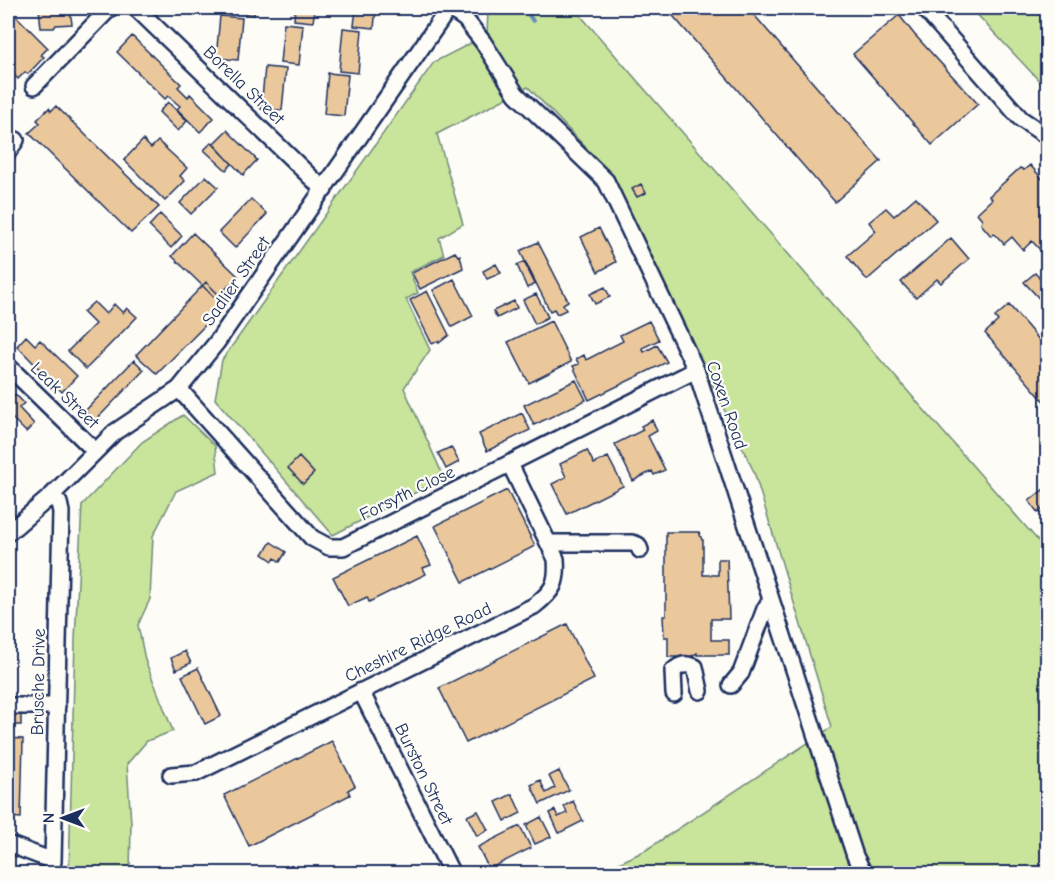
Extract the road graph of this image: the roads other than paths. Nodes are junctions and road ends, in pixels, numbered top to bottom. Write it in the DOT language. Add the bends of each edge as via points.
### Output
graph roads {
  1 [pos="110,8"];
  2 [pos="136,8"];
  3 [pos="449,8"];
  4 [pos="924,8"];
  5 [pos="34,86"];
  6 [pos="1047,137"];
  7 [pos="324,190"];
  8 [pos="8,366"];
  9 [pos="696,370"];
  10 [pos="178,389"];
  11 [pos="95,451"];
  12 [pos="510,464"];
  13 [pos="51,496"];
  14 [pos="8,533"];
  15 [pos="549,543"];
  16 [pos="640,550"];
  17 [pos="771,599"];
  18 [pos="731,685"];
  19 [pos="361,691"];
  20 [pos="700,691"];
  21 [pos="674,694"];
  22 [pos="8,706"];
  23 [pos="57,706"];
  24 [pos="171,775"];
  25 [pos="8,844"];
  26 [pos="52,867"];
  27 [pos="452,873"];
  28 [pos="864,873"];
  1 -- 5 [label="lane"];
  2 -- 7 [label="lane, Borella Street"];
  3 -- 7 [label="lane, Sadlier Street"];
  3 -- 9 [label="lane, Coxen Road" via="465,19 516,94 606,181"];
  4 -- 6 [label="lane" via="1021,119"];
  7 -- 10 [label="lane, Sadlier Street" via="218,342"];
  8 -- 11 [label="lane, Leak Street"];
  9 -- 12 [label="lane, Forsyth Close"];
  9 -- 17 [label="lane, Coxen Road"];
  10 -- 11 [label="lane, Sadlier Street" via="115,432"];
  10 -- 12 [label="lane, Forsyth Close" via="312,537 329,546 343,547"];
  11 -- 13 [label="lane, Sadlier Street"];
  12 -- 15 [label="lane, Cheshire Ridge Road"];
  13 -- 14 [label="lane, Sadlier Street"];
  13 -- 23 [label="lane, Brusche Drive" via="61,512"];
  15 -- 16 [label="lane" via="632,543"];
  15 -- 19 [label="lane, Cheshire Ridge Road" via="556,559 557,577 549,594 534,606"];
  17 -- 18 [label="lane" via="741,673"];
  17 -- 28 [label="lane, Coxen Road" via="855,856"];
  19 -- 24 [label="lane, Cheshire Ridge Road" via="196,773"];
  19 -- 27 [label="lane, Burston Street"];
  20 -- 21 [label="lane" via="695,668 687,664 673,671"];
  22 -- 23 [label="lane"];
  23 -- 26 [label="lane, Brusche Drive"];
  25 -- 26 [label="lane"];
}
